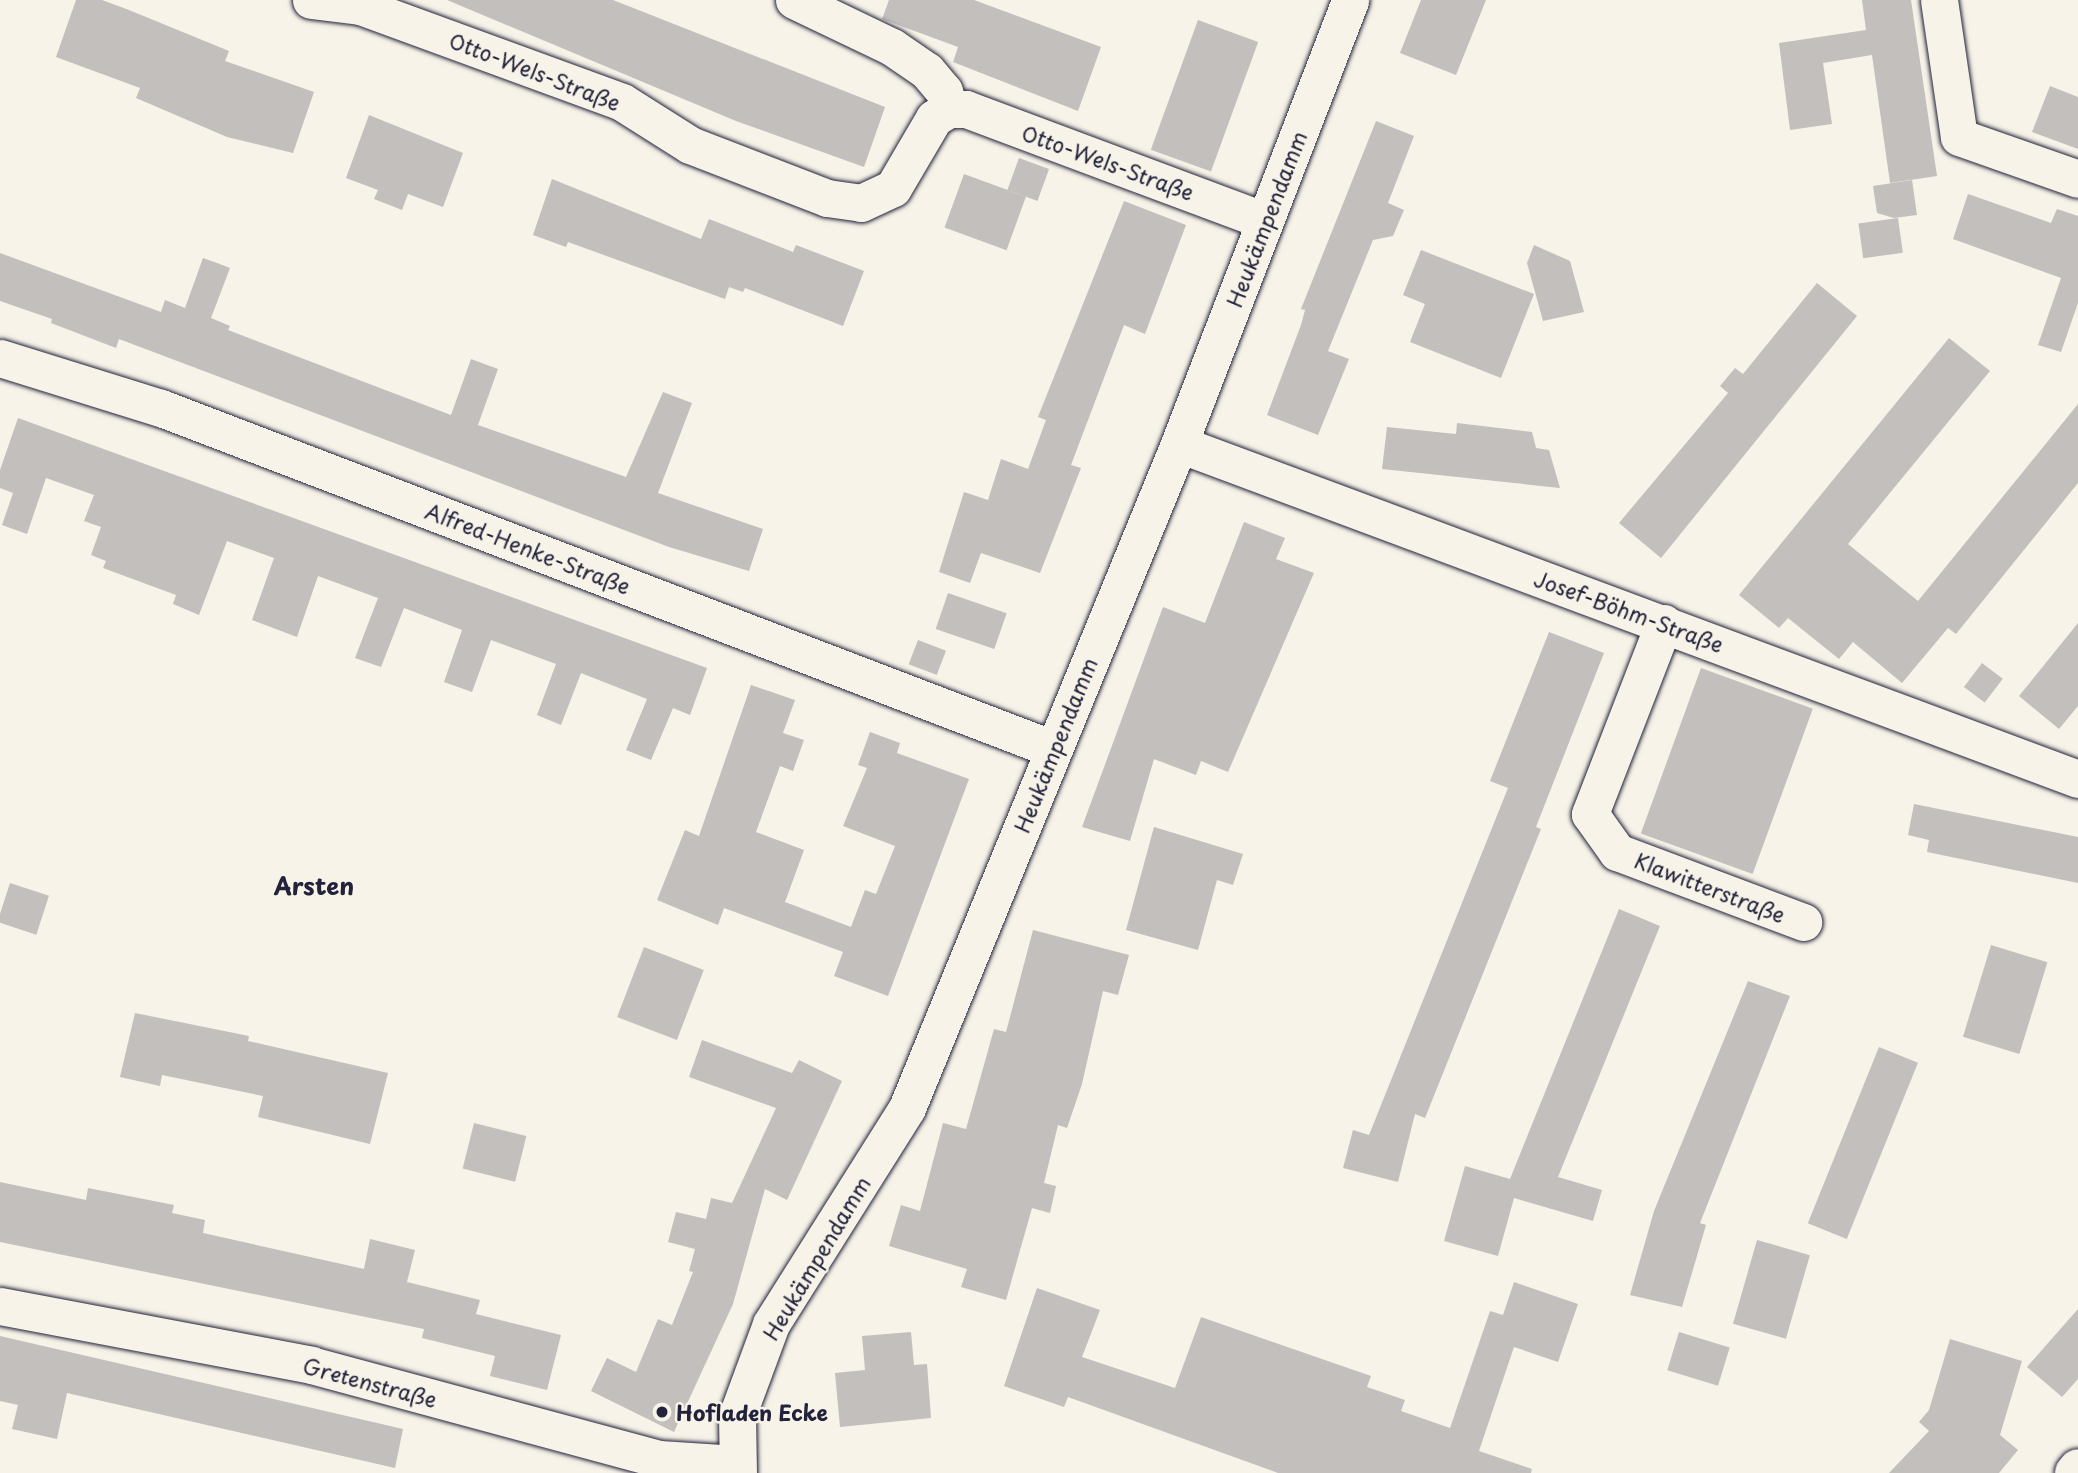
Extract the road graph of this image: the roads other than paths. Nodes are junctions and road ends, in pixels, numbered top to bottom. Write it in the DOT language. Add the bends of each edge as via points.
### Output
graph roads {
  1 [pos="310,0"];
  2 [pos="794,0"];
  3 [pos="1350,0"];
  4 [pos="1939,0"];
  5 [pos="949,109"];
  6 [pos="2078,178"];
  7 [pos="1265,221"];
  8 [pos="0,358"];
  9 [pos="1179,444"];
  10 [pos="1664,623"];
  11 [pos="1053,749"];
  12 [pos="2078,779"];
  13 [pos="1803,922"];
  14 [pos="0,1306"];
  15 [pos="737,1468"];
  16 [pos="2078,1468"];
  17 [pos="2074,1473"];
  1 -- 5 [label="street, Otto-Wels-Straße" via="359,6 622,102 690,145 827,198 861,202 892,188 920,134"];
  2 -- 5 [label="street" via="918,65 944,91"];
  3 -- 7 [label="street, Heukämpendamm"];
  4 -- 6 [label="street" via="1959,137"];
  5 -- 7 [label="street, Otto-Wels-Straße" via="966,109"];
  7 -- 9 [label="street, Heukämpendamm"];
  8 -- 11 [label="street, Alfred-Henke-Straße" via="174,412"];
  9 -- 10 [label="street, Josef-Böhm-Straße"];
  9 -- 11 [label="street, Heukämpendamm"];
  10 -- 12 [label="street, Josef-Böhm-Straße"];
  10 -- 13 [label="street, Klawitterstraße" via="1590,814 1617,852"];
  11 -- 15 [label="street, Heukämpendamm" via="907,1108 771,1324 737,1416"];
  14 -- 15 [label="street, Gretenstraße" via="311,1365 659,1459"];
  16 -- 17 [label="street"];
}
